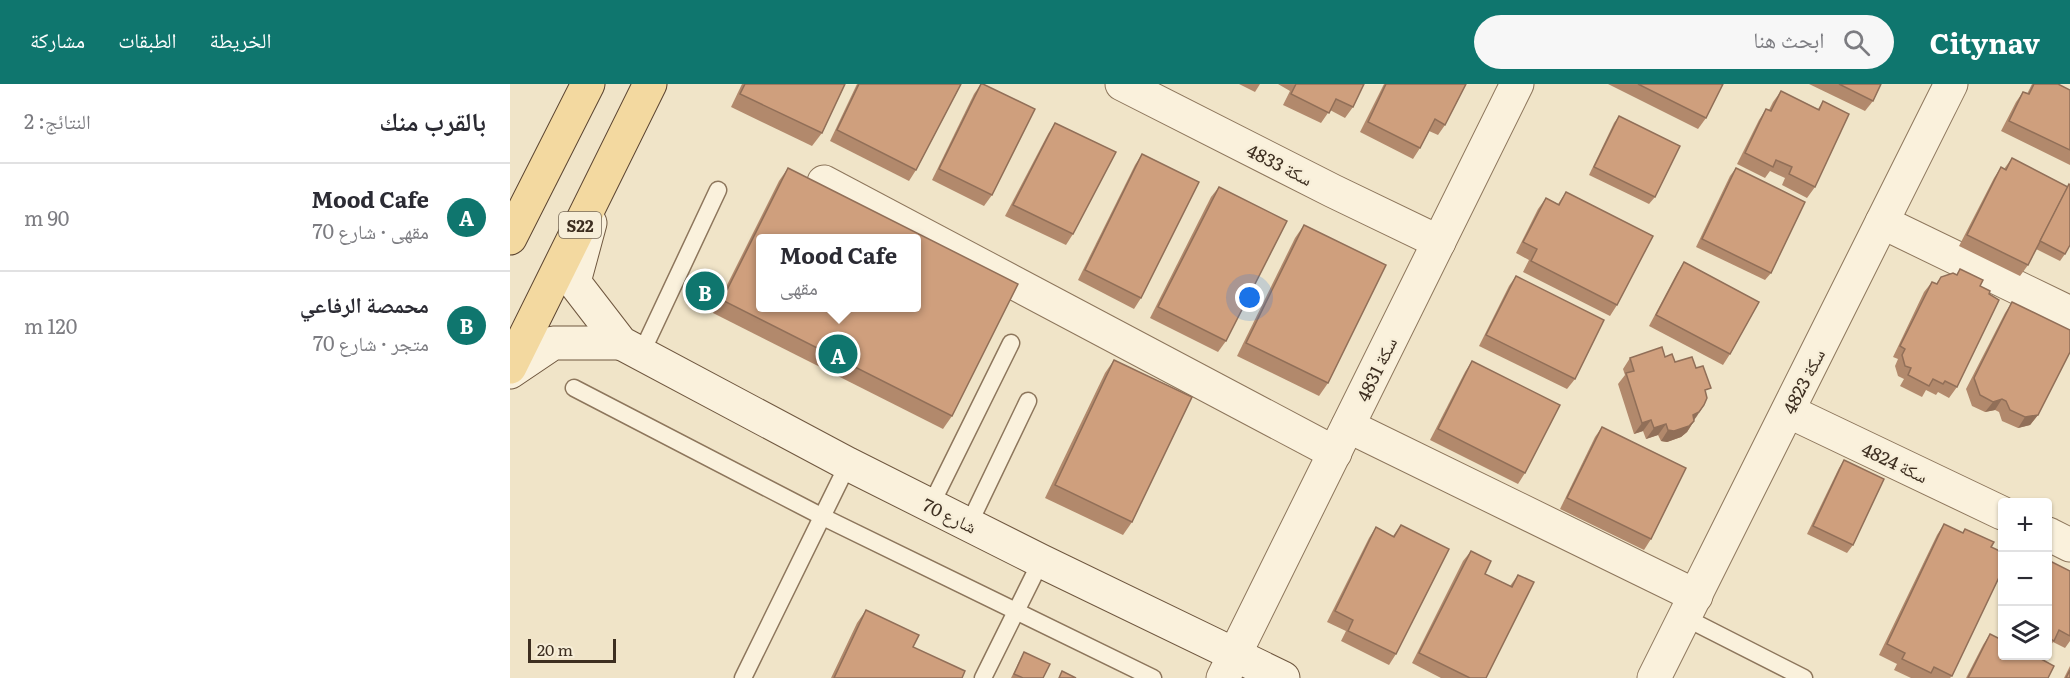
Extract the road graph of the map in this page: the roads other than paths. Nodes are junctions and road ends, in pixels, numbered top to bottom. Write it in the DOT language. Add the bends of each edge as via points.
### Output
graph roads {
  1 [pos="588,84"];
  2 [pos="650,84"];
  3 [pos="1122,84"];
  4 [pos="1517,84"];
  5 [pos="1951,84"];
  6 [pos="824,182"];
  7 [pos="599,186"];
  8 [pos="718,190"];
  9 [pos="1882,222"];
  10 [pos="510,238"];
  11 [pos="1439,242"];
  12 [pos="2070,313"];
  13 [pos="1011,343"];
  14 [pos="631,349"];
  15 [pos="510,367"];
  16 [pos="510,372"];
  17 [pos="574,388"];
  18 [pos="1028,401"];
  19 [pos="1788,411"];
  20 [pos="1341,439"];
  21 [pos="848,464"];
  22 [pos="931,506"];
  23 [pos="1998,511"];
  24 [pos="822,517"];
  25 [pos="969,524"];
  26 [pos="2052,536"];
  27 [pos="2070,545"];
  28 [pos="1041,561"];
  29 [pos="1690,607"];
  30 [pos="1016,611"];
  31 [pos="1229,666"];
  32 [pos="743,678"];
  33 [pos="983,678"];
  34 [pos="1153,678"];
  35 [pos="1283,678"];
  36 [pos="1654,678"];
  37 [pos="1804,678"];
  1 -- 10 [label="main road"];
  2 -- 7 [label="main road, S22"];
  3 -- 11 [label="street, سكة 4833"];
  4 -- 11 [label="street, سكة 4831"];
  5 -- 9 [label="street, سكة 4823"];
  6 -- 20 [label="street"];
  7 -- 14 [label="street, شارع 70" via="574,282"];
  7 -- 15 [label="main road, S22"];
  8 -- 14 [label="lane"];
  9 -- 12 [label="street"];
  9 -- 19 [label="street, سكة 4823"];
  11 -- 20 [label="street, سكة 4831"];
  13 -- 22 [label="lane"];
  14 -- 16 [label="street, شارع 70" via="553,343"];
  14 -- 21 [label="street, شارع 70"];
  17 -- 24 [label="lane"];
  18 -- 25 [label="lane"];
  19 -- 23 [label="street, سكة 4824"];
  19 -- 29 [label="street, سكة 4823"];
  20 -- 29 [label="street"];
  20 -- 31 [label="street, سكة 4831"];
  21 -- 22 [label="street, شارع 70"];
  21 -- 24 [label="lane"];
  22 -- 25 [label="street, شارع 70"];
  24 -- 30 [label="lane"];
  24 -- 32 [label="lane"];
  25 -- 28 [label="street, شارع 70"];
  26 -- 27 [label="street"];
  28 -- 30 [label="lane"];
  28 -- 31 [label="street, شارع 70"];
  29 -- 36 [label="street, سكة 4823"];
  29 -- 37 [label="lane"];
  30 -- 33 [label="lane"];
  30 -- 34 [label="lane"];
  31 -- 35 [label="street, شارع 70"];
}
